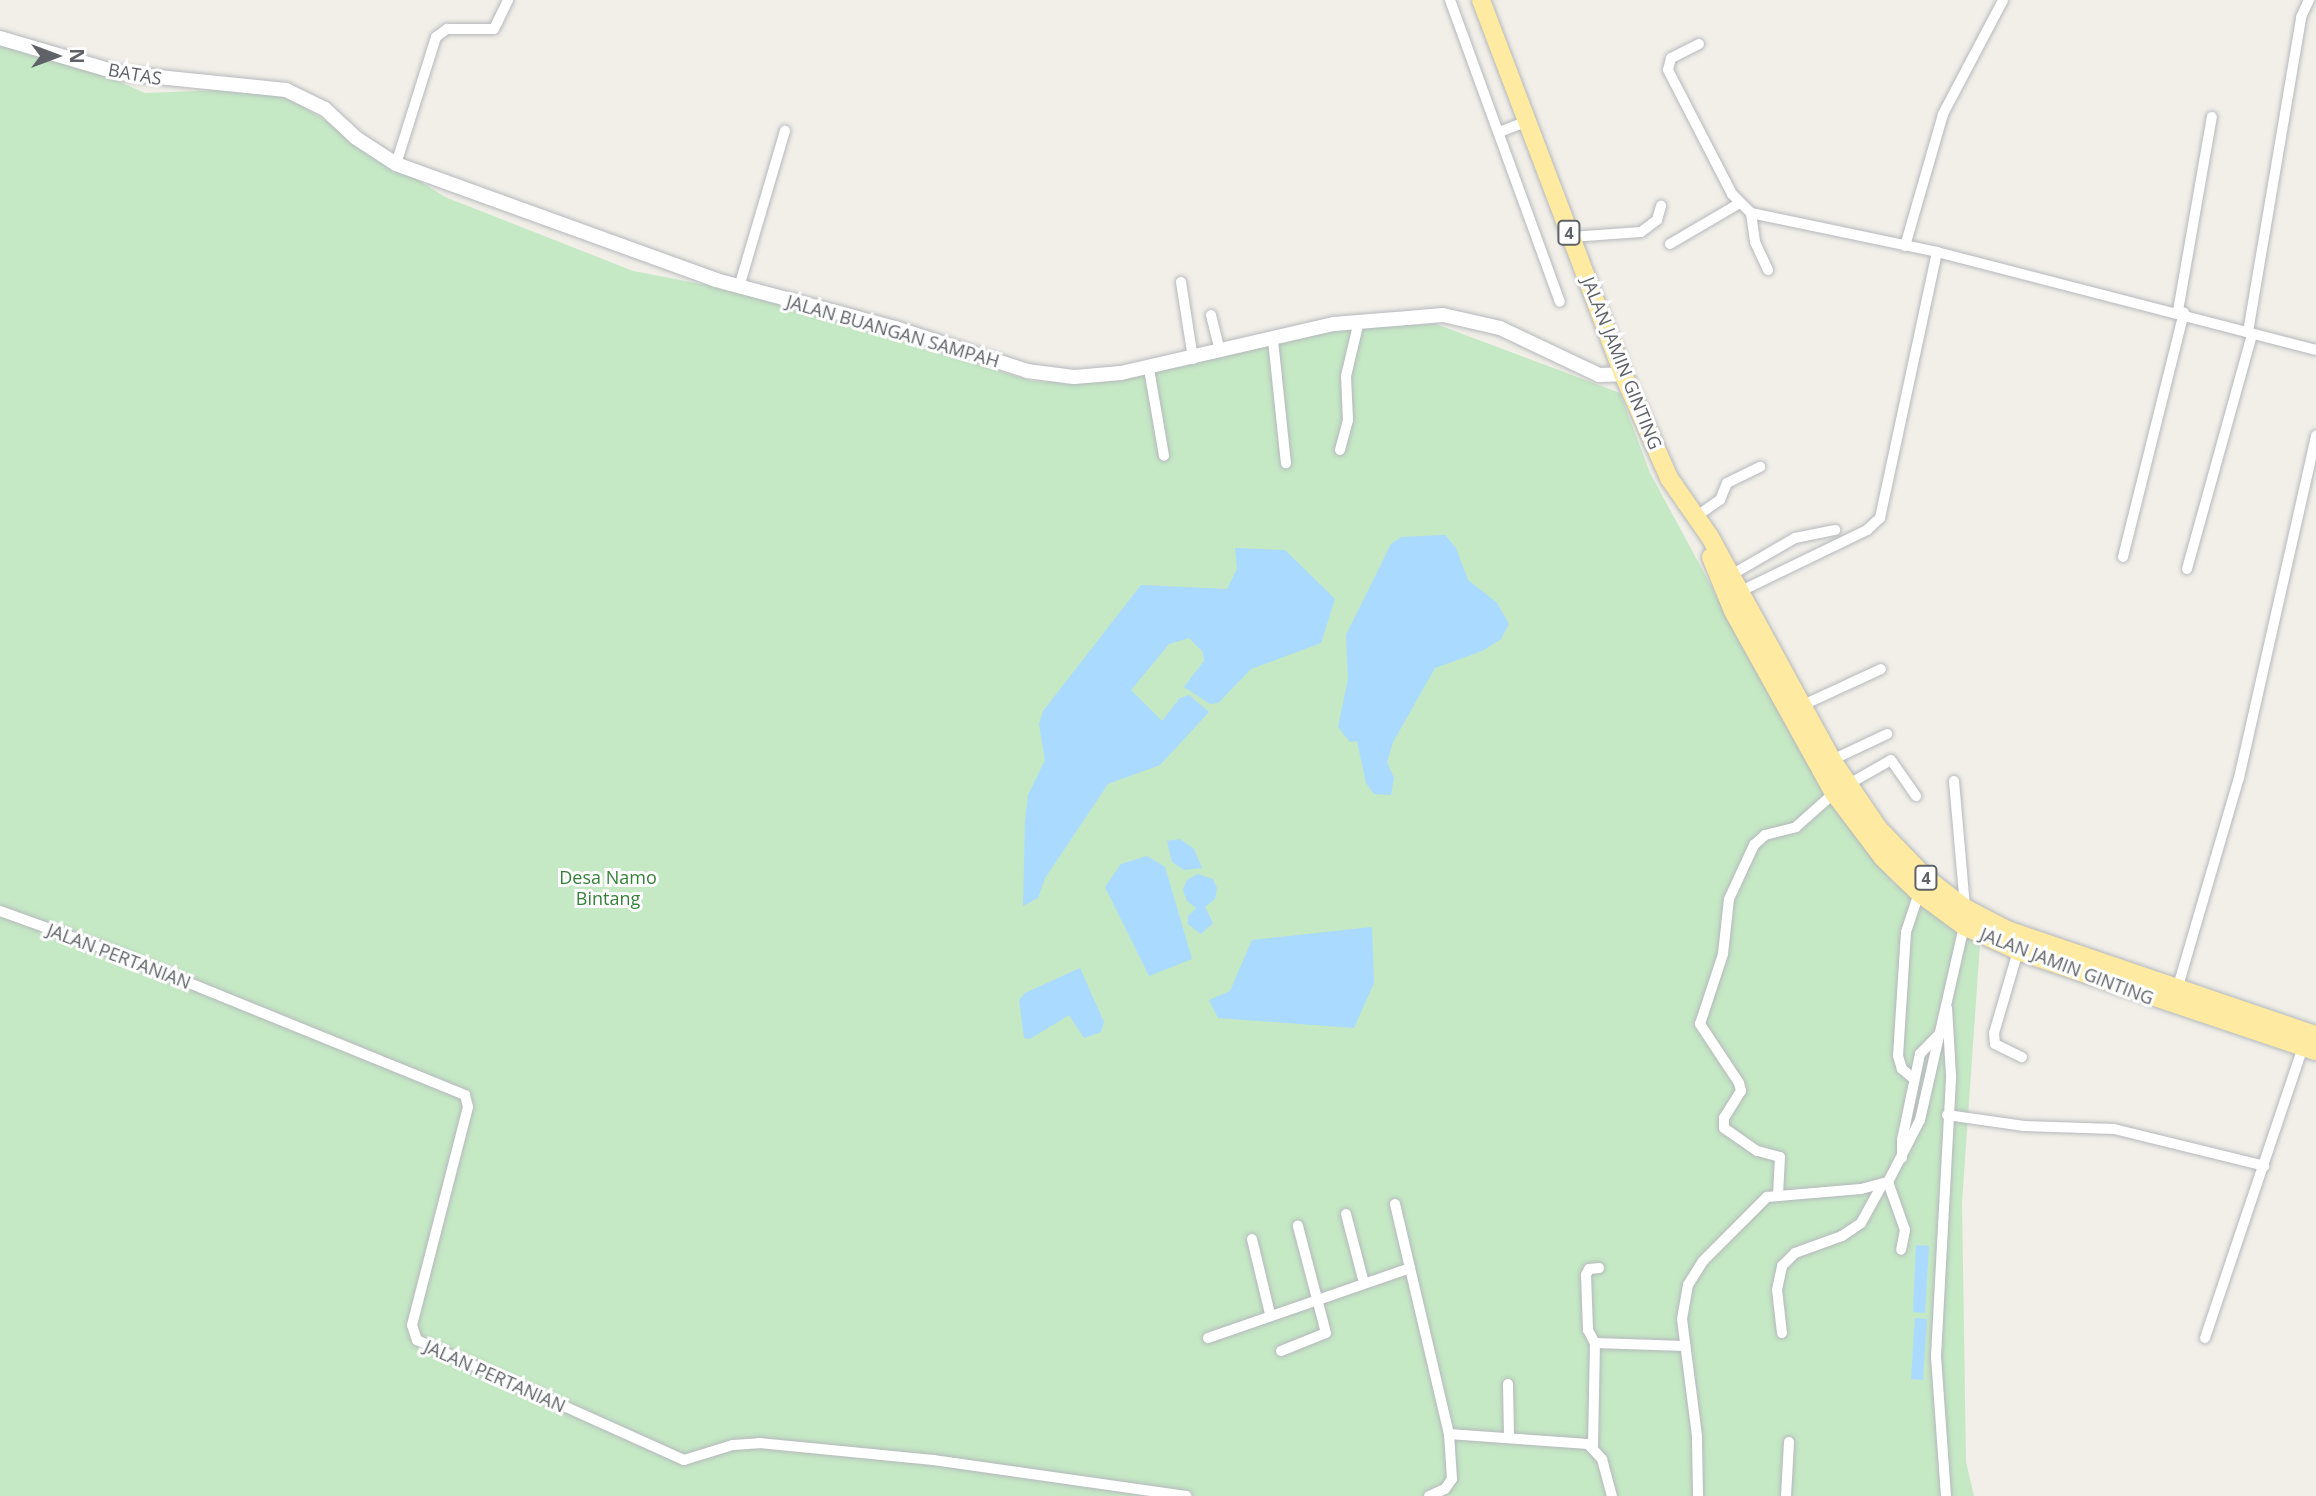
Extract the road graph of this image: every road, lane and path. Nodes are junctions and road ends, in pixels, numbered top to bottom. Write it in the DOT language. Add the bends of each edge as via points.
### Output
graph roads {
  1 [pos="508,0"];
  2 [pos="1450,0"];
  3 [pos="1481,0"];
  4 [pos="2003,0"];
  5 [pos="2309,0"];
  6 [pos="0,38"];
  7 [pos="1699,44"];
  8 [pos="189,83"];
  9 [pos="2212,117"];
  10 [pos="1525,122"];
  11 [pos="785,131"];
  12 [pos="1502,131"];
  13 [pos="397,164"];
  14 [pos="1740,203"];
  15 [pos="1661,206"];
  16 [pos="1751,213"];
  17 [pos="1571,237"];
  18 [pos="1670,244"];
  19 [pos="1905,246"];
  20 [pos="1937,252"];
  21 [pos="1768,270"];
  22 [pos="1181,282"];
  23 [pos="739,287"];
  24 [pos="1560,302"];
  25 [pos="2181,312"];
  26 [pos="1211,315"];
  27 [pos="1359,321"];
  28 [pos="2250,333"];
  29 [pos="1273,340"];
  30 [pos="2316,350"];
  31 [pos="1220,352"];
  32 [pos="1193,359"];
  33 [pos="1149,369"];
  34 [pos="1623,374"];
  35 [pos="2316,436"];
  36 [pos="1340,450"];
  37 [pos="1164,456"];
  38 [pos="1286,463"];
  39 [pos="1760,467"];
  40 [pos="1696,521"];
  41 [pos="1835,530"];
  42 [pos="2123,557"];
  43 [pos="2187,569"];
  44 [pos="1727,578"];
  45 [pos="1741,591"];
  46 [pos="1881,669"];
  47 [pos="1801,706"];
  48 [pos="1887,734"];
  49 [pos="1832,760"];
  50 [pos="1954,781"];
  51 [pos="1841,789"];
  52 [pos="1916,796"];
  53 [pos="1919,893"];
  54 [pos="1965,908"];
  55 [pos="0,911"];
  56 [pos="1964,926"];
  57 [pos="2018,951"];
  58 [pos="2179,988"];
  59 [pos="2170,1005"];
  60 [pos="1947,1006"];
  61 [pos="1939,1034"];
  62 [pos="2312,1044"];
  63 [pos="2022,1057"];
  64 [pos="1914,1079"];
  65 [pos="1947,1115"];
  66 [pos="1902,1160"];
  67 [pos="2265,1166"];
  68 [pos="1885,1183"];
  69 [pos="1778,1195"];
  70 [pos="1395,1203"];
  71 [pos="1346,1214"];
  72 [pos="1298,1226"];
  73 [pos="1252,1239"];
  74 [pos="1901,1250"];
  75 [pos="1410,1268"];
  76 [pos="1598,1268"];
  77 [pos="1364,1283"];
  78 [pos="1315,1297"];
  79 [pos="1270,1314"];
  80 [pos="1782,1333"];
  81 [pos="1208,1338"];
  82 [pos="2205,1338"];
  83 [pos="1595,1343"];
  84 [pos="1685,1346"];
  85 [pos="1281,1351"];
  86 [pos="1507,1384"];
  87 [pos="1449,1434"];
  88 [pos="1509,1436"];
  89 [pos="1789,1442"];
  90 [pos="1593,1446"];
  91 [pos="1450,1483"];
  92 [pos="1183,1496"];
  93 [pos="1429,1496"];
  94 [pos="1454,1496"];
  95 [pos="1612,1496"];
  96 [pos="1698,1496"];
  97 [pos="1786,1496"];
  98 [pos="1946,1496"];
  1 -- 13 [label="street" via="494,29 447,29 436,37"];
  2 -- 12 [label="street"];
  3 -- 10 [label="highway, JALAN JAMIN GINTING / 4"];
  4 -- 19 [label="street" via="1943,114"];
  5 -- 28 [label="street" via="2301,17"];
  6 -- 8 [label="street, BATAS" via="119,73"];
  7 -- 14 [label="street" via="1671,58 1668,70"];
  8 -- 13 [label="street, JALAN BUANGAN SAMPAH" via="260,86 299,94"];
  9 -- 25 [label="street"];
  10 -- 12 [label="street"];
  10 -- 17 [label="highway, JALAN JAMIN GINTING / 4"];
  11 -- 23 [label="street"];
  12 -- 24 [label="street"];
  13 -- 23 [label="street, JALAN BUANGAN SAMPAH"];
  14 -- 16 [label="street"];
  14 -- 18 [label="street"];
  15 -- 17 [label="street" via="1657,220 1641,232"];
  16 -- 19 [label="street"];
  16 -- 21 [label="street" via="1755,242"];
  17 -- 34 [label="highway, JALAN JAMIN GINTING / 4"];
  19 -- 20 [label="street"];
  20 -- 25 [label="street"];
  20 -- 45 [label="street" via="1880,518 1867,530"];
  22 -- 32 [label="street"];
  23 -- 33 [label="street, JALAN BUANGAN SAMPAH" via="895,328 1027,371 1074,377"];
  25 -- 28 [label="street"];
  25 -- 42 [label="street"];
  26 -- 31 [label="street"];
  27 -- 29 [label="street, JALAN BUANGAN SAMPAH"];
  27 -- 34 [label="street, JALAN BUANGAN SAMPAH" via="1443,315 1478,320 1600,375"];
  27 -- 36 [label="street" via="1346,376 1348,420"];
  28 -- 30 [label="street"];
  28 -- 43 [label="street"];
  29 -- 31 [label="street, JALAN BUANGAN SAMPAH"];
  29 -- 38 [label="street"];
  31 -- 32 [label="street, JALAN BUANGAN SAMPAH"];
  32 -- 33 [label="street, JALAN BUANGAN SAMPAH"];
  33 -- 37 [label="street"];
  34 -- 40 [label="highway, JALAN JAMIN GINTING / 4" via="1669,478"];
  35 -- 58 [label="street" via="2239,778"];
  39 -- 40 [label="street" via="1727,483 1720,500"];
  40 -- 44 [label="highway, JALAN JAMIN GINTING / 4"];
  41 -- 44 [label="street" via="1795,538"];
  44 -- 45 [label="highway, JALAN JAMIN GINTING / 4"];
  44 -- 51 [label="highway, JALAN JAMIN GINTING / 4"];
  45 -- 47 [label="highway, JALAN JAMIN GINTING / 4"];
  46 -- 47 [label="street"];
  47 -- 49 [label="highway, JALAN JAMIN GINTING / 4"];
  48 -- 49 [label="street"];
  49 -- 51 [label="highway, JALAN JAMIN GINTING / 4"];
  50 -- 54 [label="street"];
  51 -- 52 [label="street" via="1891,760"];
  51 -- 53 [label="highway, JALAN JAMIN GINTING / 4" via="1883,858"];
  51 -- 54 [label="highway, JALAN JAMIN GINTING / 4" via="1891,844"];
  51 -- 69 [label="street" via="1796,827 1765,835 1754,845 1729,899 1723,954 1700,1024 1741,1091 1724,1118 1724,1128 1757,1151 1780,1157"];
  53 -- 56 [label="highway, JALAN JAMIN GINTING / 4"];
  53 -- 64 [label="street" via="1906,932 1898,1056 1902,1069"];
  54 -- 58 [label="highway, JALAN JAMIN GINTING / 4" via="2043,945"];
  55 -- 92 [label="street, JALAN PERTANIAN" via="465,1095 468,1107 412,1325 417,1340 684,1460 733,1445 759,1443 933,1460"];
  56 -- 57 [label="highway, JALAN JAMIN GINTING / 4"];
  56 -- 60 [label="street"];
  57 -- 59 [label="highway, JALAN JAMIN GINTING / 4"];
  57 -- 63 [label="street" via="1994,1033 1996,1044"];
  58 -- 59 [label="street"];
  58 -- 62 [label="highway, JALAN JAMIN GINTING / 4"];
  59 -- 62 [label="highway, JALAN JAMIN GINTING / 4"];
  60 -- 61 [label="street"];
  60 -- 65 [label="street" via="1952,1037"];
  61 -- 64 [label="street" via="1920,1054"];
  61 -- 66 [label="street" via="1920,1120"];
  62 -- 67 [label="street"];
  64 -- 66 [label="street"];
  65 -- 67 [label="street" via="2024,1126 2114,1129"];
  65 -- 98 [label="street" via="1936,1356"];
  66 -- 68 [label="street"];
  67 -- 82 [label="street"];
  68 -- 69 [label="street"];
  68 -- 74 [label="street" via="1905,1230"];
  68 -- 80 [label="street" via="1861,1223 1795,1254 1782,1265 1777,1290"];
  69 -- 84 [label="street" via="1759,1203 1698,1269 1683,1302"];
  70 -- 75 [label="street"];
  71 -- 77 [label="street"];
  72 -- 78 [label="street"];
  73 -- 79 [label="street"];
  75 -- 77 [label="street"];
  75 -- 87 [label="street"];
  76 -- 83 [label="street" via="1589,1269 1586,1275 1587,1324"];
  77 -- 78 [label="street"];
  78 -- 79 [label="street"];
  78 -- 85 [label="street" via="1326,1335"];
  79 -- 81 [label="street"];
  83 -- 84 [label="street"];
  83 -- 90 [label="street"];
  84 -- 96 [label="street" via="1697,1436"];
  86 -- 88 [label="street"];
  87 -- 88 [label="street"];
  87 -- 91 [label="street"];
  88 -- 90 [label="street"];
  89 -- 97 [label="street"];
  90 -- 95 [label="street" via="1602,1459"];
  91 -- 93 [label="street"];
  91 -- 94 [label="street"];
}
